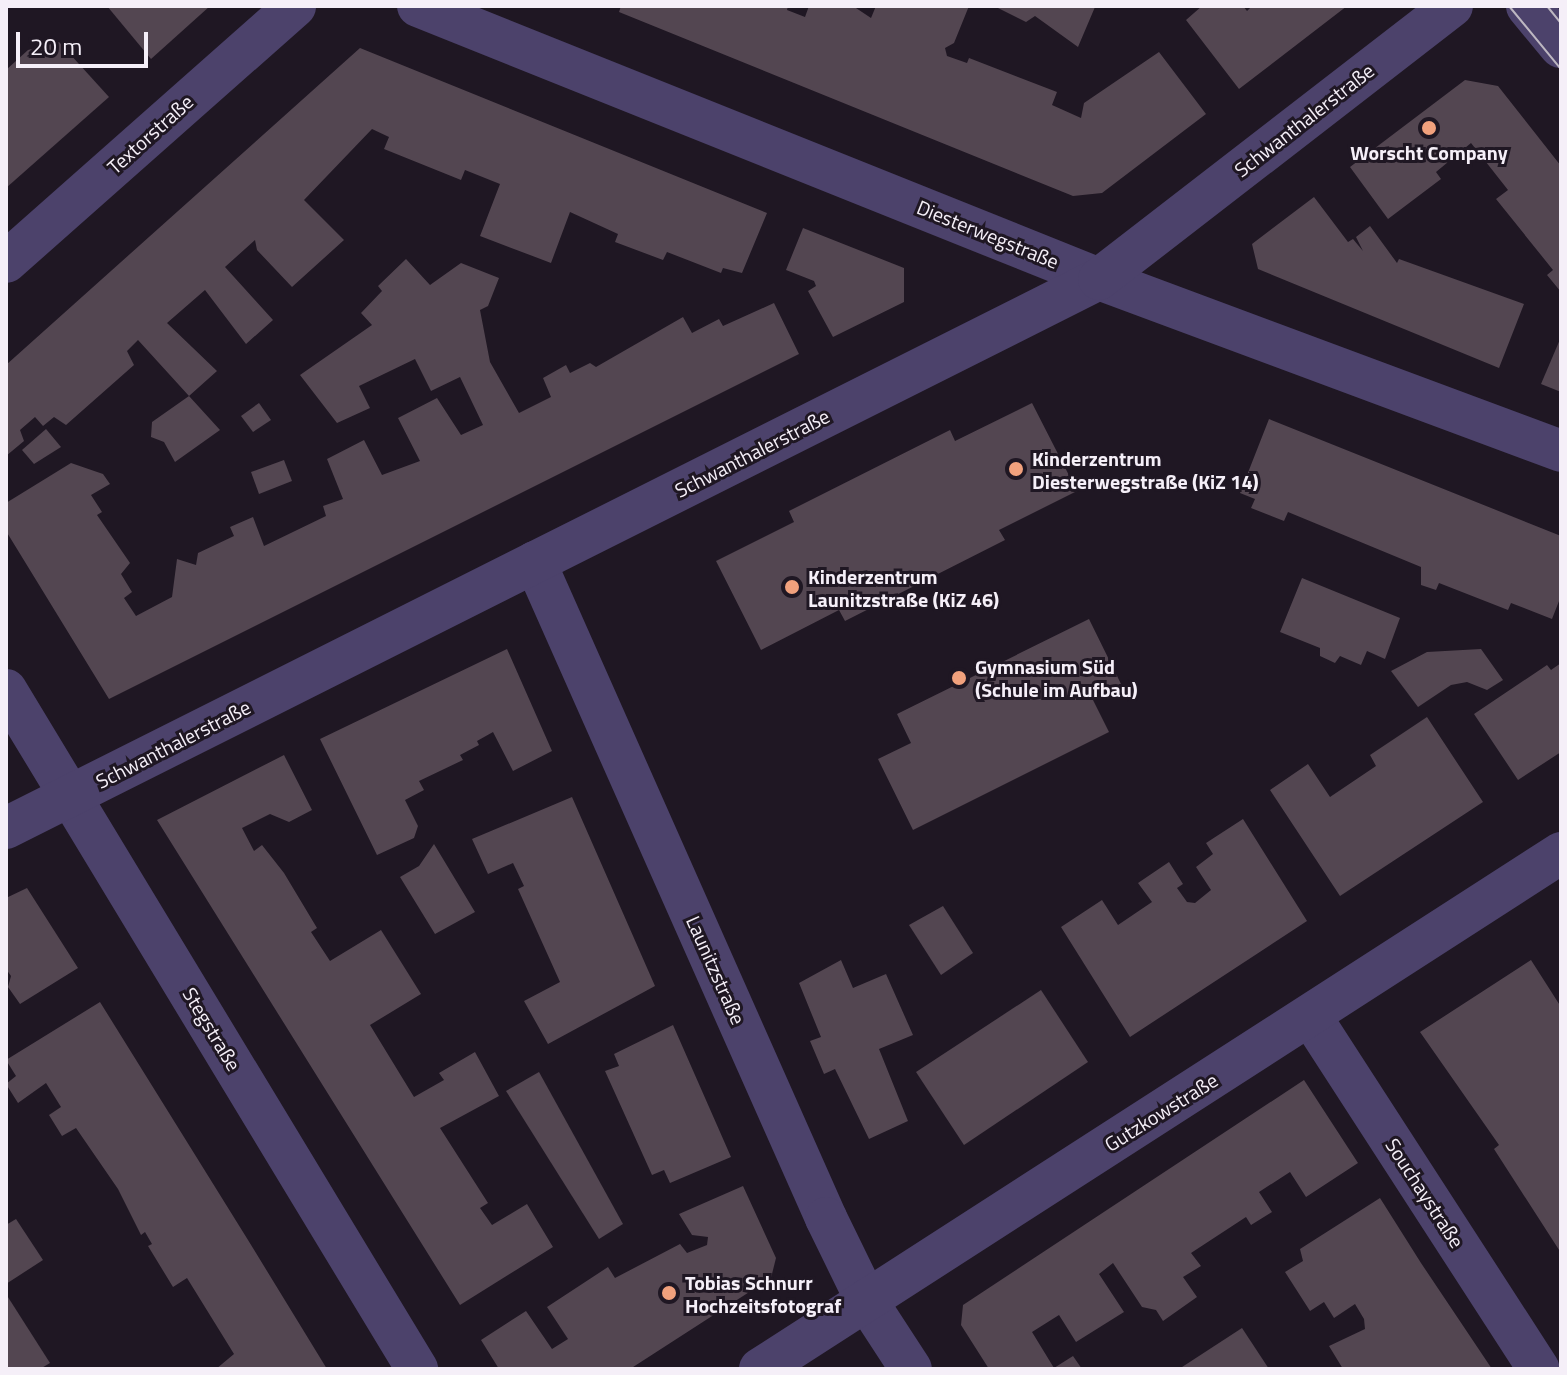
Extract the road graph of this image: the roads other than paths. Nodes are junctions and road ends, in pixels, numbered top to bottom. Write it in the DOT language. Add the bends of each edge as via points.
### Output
graph roads {
  1 [pos="295,6"];
  2 [pos="418,6"];
  3 [pos="1452,6"];
  4 [pos="1528,6"];
  5 [pos="1561,46"];
  6 [pos="6,262"];
  7 [pos="1099,279"];
  8 [pos="1561,451"];
  9 [pos="535,562"];
  10 [pos="6,690"];
  11 [pos="72,795"];
  12 [pos="6,828"];
  13 [pos="1561,853"];
  14 [pos="1311,1017"];
  15 [pos="866,1300"];
  16 [pos="417,1369"];
  17 [pos="760,1369"];
  18 [pos="911,1369"];
  19 [pos="1539,1369"];
  1 -- 6 [label="street, Textorstraße"];
  2 -- 7 [label="street, Diesterwegstraße"];
  3 -- 7 [label="street, Schwanthalerstraße"];
  4 -- 5 [label="street"];
  7 -- 8 [label="street, Diesterwegstraße"];
  7 -- 9 [label="street, Schwanthalerstraße"];
  9 -- 11 [label="street, Schwanthalerstraße"];
  9 -- 15 [label="street, Launitzstraße"];
  10 -- 11 [label="street, Stegstraße"];
  11 -- 12 [label="street, Schwanthalerstraße"];
  11 -- 16 [label="street, Stegstraße"];
  13 -- 14 [label="street, Gutzkowstraße"];
  14 -- 15 [label="street, Gutzkowstraße"];
  14 -- 19 [label="street, Souchaystraße"];
  15 -- 17 [label="street, Gutzkowstraße"];
  15 -- 18 [label="street, Launitzstraße"];
}
